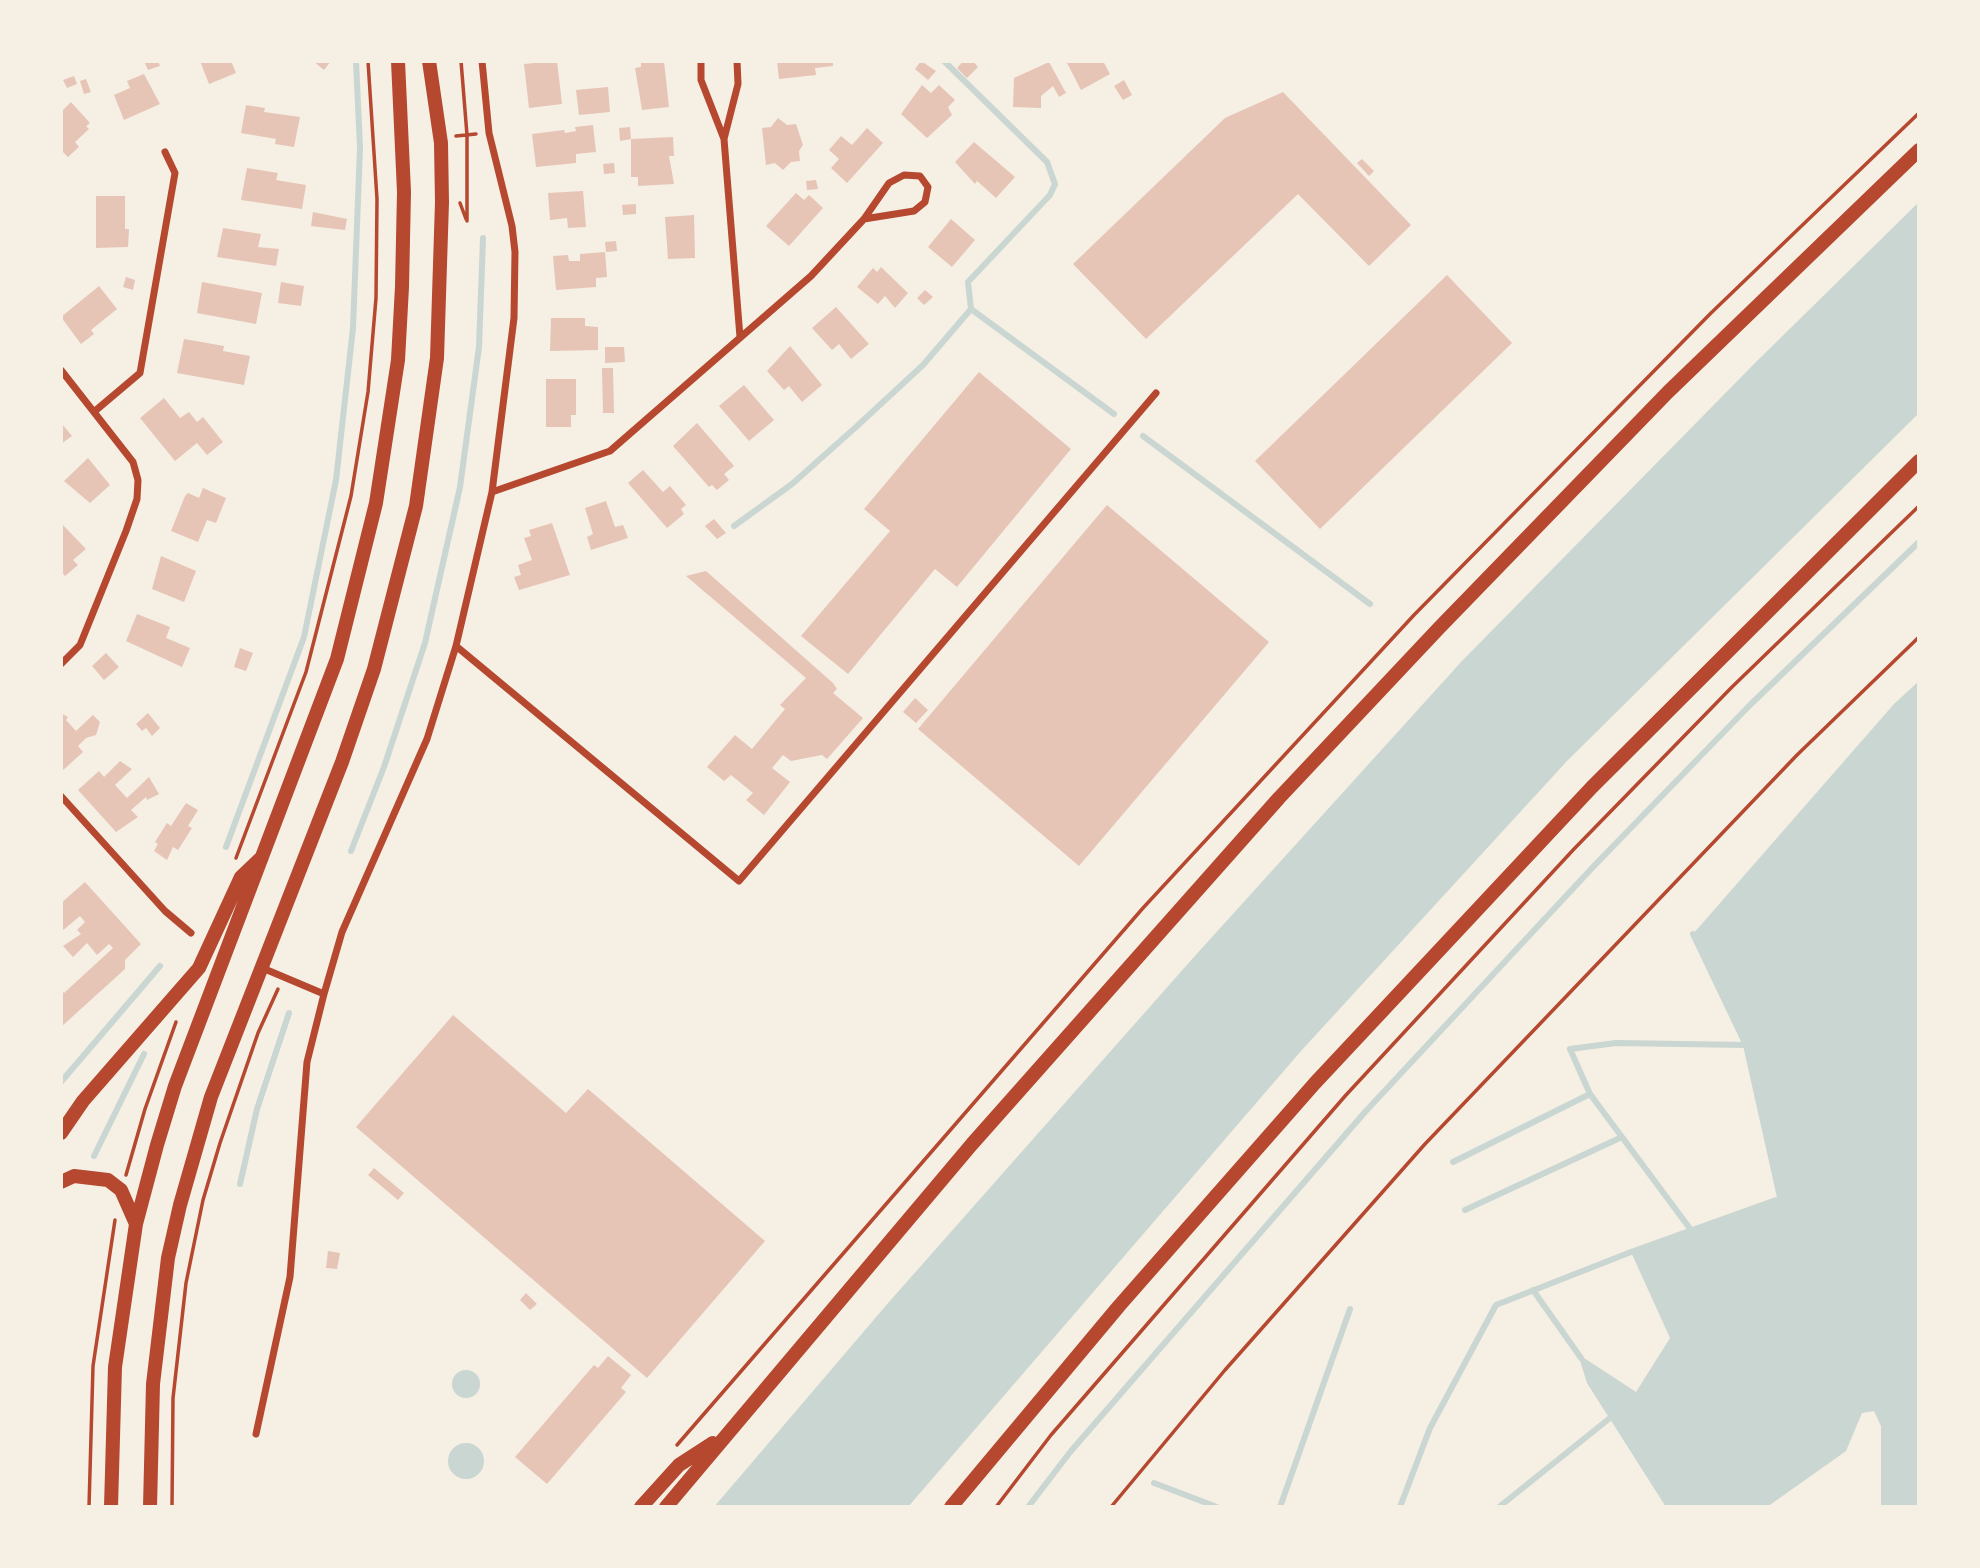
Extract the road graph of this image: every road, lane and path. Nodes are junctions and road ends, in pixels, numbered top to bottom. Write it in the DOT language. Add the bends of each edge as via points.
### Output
graph roads {
  1 [pos="398,61"];
  2 [pos="429,61"];
  3 [pos="461,61"];
  4 [pos="482,61"];
  5 [pos="701,61"];
  6 [pos="737,61"];
  7 [pos="369,63"];
  8 [pos="381,64"];
  9 [pos="489,133"];
  10 [pos="467,135"];
  11 [pos="456,136"];
  12 [pos="724,139"];
  13 [pos="1919,150"];
  14 [pos="165,152"];
  15 [pos="457,196"];
  16 [pos="864,219"];
  17 [pos="740,338"];
  18 [pos="61,370"];
  19 [pos="1156,393"];
  20 [pos="95,411"];
  21 [pos="1919,461"];
  22 [pos="492,492"];
  23 [pos="1919,506"];
  24 [pos="1919,637"];
  25 [pos="456,646"];
  26 [pos="61,664"];
  27 [pos="61,796"];
  28 [pos="265,855"];
  29 [pos="234,863"];
  30 [pos="191,933"];
  31 [pos="260,967"];
  32 [pos="284,977"];
  33 [pos="324,994"];
  34 [pos="176,1021"];
  35 [pos="61,1133"];
  36 [pos="61,1182"];
  37 [pos="121,1191"];
  38 [pos="136,1224"];
  39 [pos="256,1434"];
  40 [pos="726,1435"];
  41 [pos="111,1507"];
  42 [pos="150,1507"];
  43 [pos="172,1507"];
  44 [pos="641,1507"];
  45 [pos="666,1507"];
  46 [pos="951,1507"];
  47 [pos="996,1507"];
  48 [pos="1111,1507"];
  1 -- 28 [label="highway" via="404,168 402,287 398,360 376,503 337,659"];
  2 -- 31 [label="highway" via="441,144 440,269 437,358 416,506 370,681"];
  3 -- 10 [label="path"];
  4 -- 9 [label="street"];
  5 -- 12 [label="street" via="701,80"];
  6 -- 12 [label="street" via="738,84"];
  7 -- 8 [label="path"];
  7 -- 29 [label="path" via="377,200 376,298 368,393 351,496 306,672"];
  9 -- 10 [label="path"];
  9 -- 22 [label="street" via="515,252 514,318"];
  10 -- 11 [label="path"];
  10 -- 15 [label="path" via="467,221"];
  12 -- 17 [label="street"];
  13 -- 40 [label="highway" via="1668,392 1279,798 981,1133"];
  14 -- 20 [label="street" via="175,173 140,373"];
  16 -- 16 [label="street" via="914,211 925,202 928,187 920,176 904,175 889,183"];
  16 -- 17 [label="street" via="811,276"];
  17 -- 22 [label="street" via="610,451"];
  18 -- 20 [label="street"];
  19 -- 25 [label="street" via="739,881"];
  20 -- 26 [label="street" via="133,462 137,499 81,642"];
  21 -- 46 [label="highway" via="1592,787 1315,1083"];
  22 -- 25 [label="street"];
  23 -- 47 [label="path" via="1722,696 1346,1095 1051,1435"];
  24 -- 48 [label="path" via="1797,754 1479,1086 1225,1370"];
  25 -- 33 [label="street" via="427,739 342,932"];
  27 -- 30 [label="street" via="164,911"];
  28 -- 35 [label="highway" via="241,877 200,968 99,1082"];
  28 -- 38 [label="highway" via="176,1086"];
  31 -- 32 [label="street"];
  31 -- 42 [label="highway" via="211,1097 168,1258 153,1384"];
  32 -- 33 [label="street"];
  32 -- 43 [label="path" via="236,1092 203,1200 179,1337"];
  33 -- 39 [label="street" via="307,1062 290,1277"];
  34 -- 37 [label="path"];
  36 -- 37 [label="highway" via="91,1176 107,1180"];
  37 -- 38 [label="highway"];
  38 -- 41 [label="highway" via="115,1367"];
  40 -- 44 [label="highway" via="680,1465"];
  40 -- 45 [label="highway"];
}
